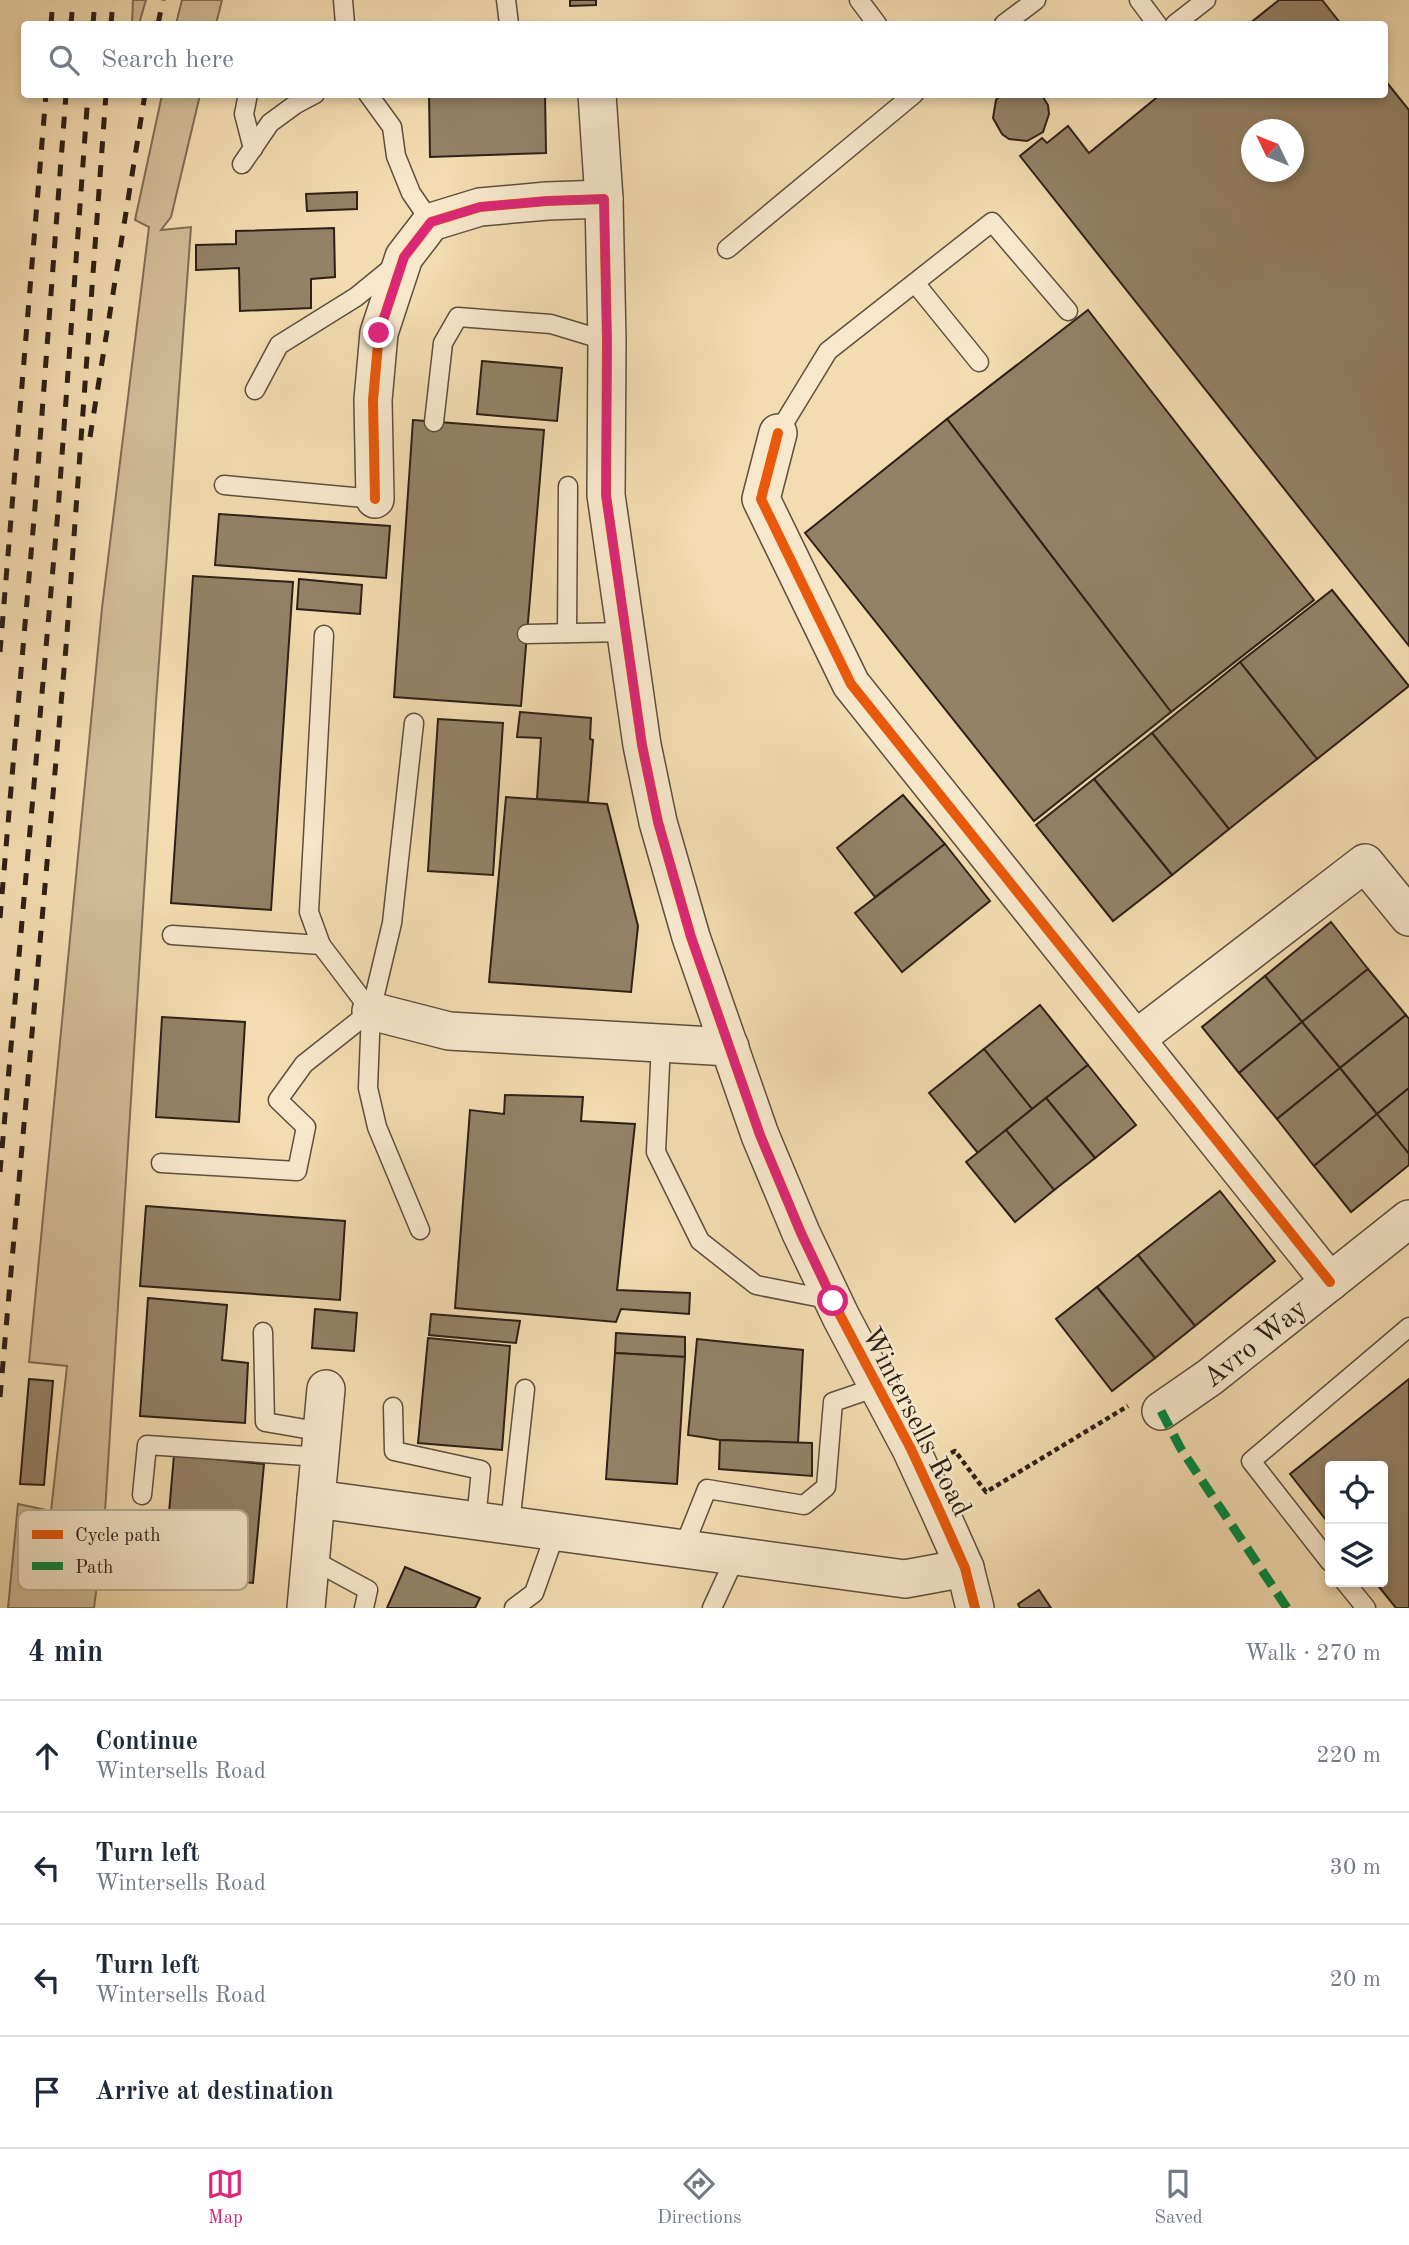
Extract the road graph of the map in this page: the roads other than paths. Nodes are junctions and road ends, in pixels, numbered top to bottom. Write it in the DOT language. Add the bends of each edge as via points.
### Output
graph roads {
  1 [pos="343,0"];
  2 [pos="506,0"];
  3 [pos="859,0"];
  4 [pos="1036,0"];
  5 [pos="1139,0"];
  6 [pos="1206,0"];
  7 [pos="345,21"];
  8 [pos="509,21"];
  9 [pos="875,21"];
  10 [pos="1008,21"];
  11 [pos="1155,21"];
  12 [pos="1179,21"];
  13 [pos="247,98"];
  14 [pos="307,98"];
  15 [pos="371,98"];
  16 [pos="597,98"];
  17 [pos="909,98"];
  18 [pos="253,149"];
  19 [pos="242,164"];
  20 [pos="604,199"];
  21 [pos="431,222"];
  22 [pos="727,248"];
  23 [pos="404,257"];
  24 [pos="915,283"];
  25 [pos="1068,311"];
  26 [pos="607,341"];
  27 [pos="979,362"];
  28 [pos="255,390"];
  29 [pos="434,422"];
  30 [pos="778,433"];
  31 [pos="224,485"];
  32 [pos="568,486"];
  33 [pos="375,499"];
  34 [pos="626,632"];
  35 [pos="567,633"];
  36 [pos="527,634"];
  37 [pos="324,635"];
  38 [pos="414,723"];
  39 [pos="1409,917"];
  40 [pos="172,935"];
  41 [pos="321,945"];
  42 [pos="372,1011"];
  43 [pos="1136,1039"];
  44 [pos="661,1043"];
  45 [pos="730,1047"];
  46 [pos="161,1163"];
  47 [pos="1409,1219"];
  48 [pos="420,1230"];
  49 [pos="1331,1282"];
  50 [pos="833,1301"];
  51 [pos="1409,1327"];
  52 [pos="263,1332"];
  53 [pos="877,1387"];
  54 [pos="326,1389"];
  55 [pos="525,1389"];
  56 [pos="393,1407"];
  57 [pos="1161,1411"];
  58 [pos="322,1445"];
  59 [pos="142,1495"];
  60 [pos="316,1499"];
  61 [pos="493,1522"];
  62 [pos="556,1531"];
  63 [pos="683,1549"];
  64 [pos="736,1556"];
  65 [pos="1325,1556"];
  66 [pos="311,1559"];
  67 [pos="965,1568"];
  68 [pos="1349,1587"];
  69 [pos="306,1608"];
  70 [pos="364,1608"];
  71 [pos="514,1608"];
  72 [pos="712,1608"];
  73 [pos="975,1608"];
  74 [pos="1366,1608"];
  1 -- 7 [label="lane"];
  2 -- 8 [label="lane"];
  3 -- 9 [label="lane"];
  4 -- 10 [label="lane"];
  5 -- 11 [label="lane"];
  6 -- 12 [label="lane"];
  13 -- 18 [label="lane" via="244,114"];
  14 -- 18 [label="lane" via="270,123"];
  15 -- 21 [label="lane" via="392,127 396,156 411,193"];
  16 -- 20 [label="street, Wintersells Road"];
  17 -- 22 [label="lane"];
  18 -- 19 [label="lane"];
  20 -- 21 [label="street" via="480,207"];
  20 -- 26 [label="street, Wintersells Road"];
  21 -- 23 [label="street"];
  23 -- 28 [label="lane" via="356,297 279,345"];
  23 -- 33 [label="street" via="379,333 373,400"];
  24 -- 25 [label="lane" via="992,222"];
  24 -- 27 [label="lane"];
  24 -- 30 [label="lane" via="828,351"];
  26 -- 29 [label="lane" via="551,324 458,317 443,343"];
  26 -- 34 [label="street, Wintersells Road" via="606,495"];
  30 -- 43 [label="street" via="761,499 851,684"];
  31 -- 33 [label="lane"];
  32 -- 35 [label="lane"];
  34 -- 35 [label="lane"];
  34 -- 45 [label="street, Wintersells Road" via="658,822 691,937"];
  35 -- 36 [label="lane"];
  37 -- 41 [label="lane" via="309,912"];
  38 -- 42 [label="lane" via="392,923"];
  39 -- 43 [label="street" via="1365,863"];
  40 -- 41 [label="lane"];
  41 -- 42 [label="lane"];
  42 -- 44 [label="street" via="449,1031"];
  42 -- 46 [label="lane" via="304,1064 278,1100 306,1127 297,1171"];
  42 -- 48 [label="lane" via="368,1088 377,1128"];
  43 -- 49 [label="street"];
  44 -- 45 [label="street"];
  44 -- 50 [label="lane" via="656,1152 700,1241 756,1285"];
  45 -- 50 [label="street, Wintersells Road" via="760,1135"];
  47 -- 49 [label="street, Avro Way"];
  49 -- 57 [label="street, Avro Way"];
  50 -- 53 [label="street, Wintersells Road"];
  51 -- 65 [label="lane" via="1251,1461"];
  52 -- 58 [label="lane" via="265,1422"];
  53 -- 63 [label="lane" via="833,1402 826,1487 804,1505 707,1489"];
  53 -- 67 [label="street, Wintersells Road"];
  54 -- 58 [label="street"];
  55 -- 61 [label="lane"];
  56 -- 61 [label="lane" via="394,1451 481,1470"];
  58 -- 59 [label="lane" via="147,1445"];
  58 -- 60 [label="street"];
  60 -- 61 [label="street"];
  60 -- 66 [label="street"];
  61 -- 62 [label="street"];
  62 -- 63 [label="street"];
  62 -- 71 [label="lane" via="534,1593"];
  63 -- 64 [label="street"];
  64 -- 67 [label="street" via="905,1579"];
  64 -- 72 [label="lane"];
  66 -- 69 [label="street"];
  66 -- 70 [label="lane" via="368,1590"];
  67 -- 73 [label="street, Wintersells Road"];
  68 -- 74 [label="lane"];
}
